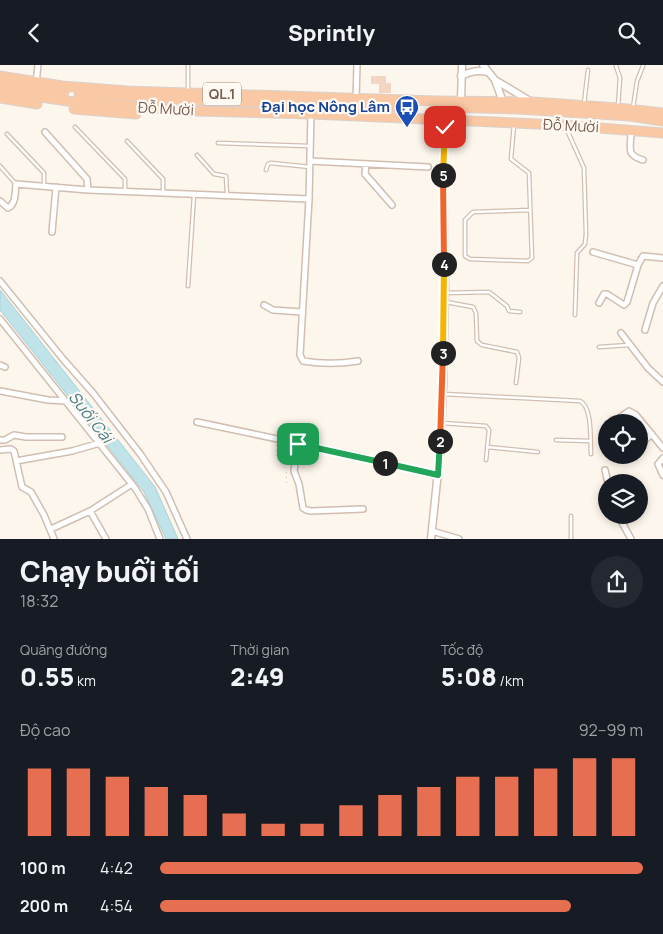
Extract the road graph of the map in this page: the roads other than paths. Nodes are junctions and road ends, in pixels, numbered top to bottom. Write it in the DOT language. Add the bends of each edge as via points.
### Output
graph roads {
  1 [pos="38,65"];
  2 [pos="188,65"];
  3 [pos="357,65"];
  4 [pos="462,65"];
  5 [pos="483,65"];
  6 [pos="616,66"];
  7 [pos="643,66"];
  8 [pos="588,70"];
  9 [pos="488,72"];
  10 [pos="0,76"];
  11 [pos="461,76"];
  12 [pos="494,80"];
  13 [pos="0,83"];
  14 [pos="35,85"];
  15 [pos="0,91"];
  16 [pos="188,96"];
  17 [pos="0,98"];
  18 [pos="356,99"];
  19 [pos="461,102"];
  20 [pos="532,102"];
  21 [pos="446,105"];
  22 [pos="503,105"];
  23 [pos="583,106"];
  24 [pos="618,108"];
  25 [pos="632,109"];
  26 [pos="663,113"];
  27 [pos="311,117"];
  28 [pos="663,121"];
  29 [pos="445,123"];
  30 [pos="460,124"];
  31 [pos="502,126"];
  32 [pos="75,127"];
  33 [pos="514,127"];
  34 [pos="566,130"];
  35 [pos="45,132"];
  36 [pos="663,133"];
  37 [pos="7,134"];
  38 [pos="631,135"];
  39 [pos="663,139"];
  40 [pos="128,141"];
  41 [pos="218,143"];
  42 [pos="310,146"];
  43 [pos="197,155"];
  44 [pos="643,160"];
  45 [pos="310,164"];
  46 [pos="366,164"];
  47 [pos="0,166"];
  48 [pos="428,167"];
  49 [pos="266,170"];
  50 [pos="16,184"];
  51 [pos="44,186"];
  52 [pos="56,187"];
  53 [pos="88,190"];
  54 [pos="125,191"];
  55 [pos="163,193"];
  56 [pos="194,194"];
  57 [pos="226,195"];
  58 [pos="309,199"];
  59 [pos="0,201"];
  60 [pos="392,205"];
  61 [pos="530,210"];
  62 [pos="52,232"];
  63 [pos="594,251"];
  64 [pos="663,258"];
  65 [pos="638,265"];
  66 [pos="0,281"];
  67 [pos="188,286"];
  68 [pos="663,286"];
  69 [pos="445,293"];
  70 [pos="444,302"];
  71 [pos="599,303"];
  72 [pos="264,305"];
  73 [pos="302,312"];
  74 [pos="520,312"];
  75 [pos="575,315"];
  76 [pos="0,319"];
  77 [pos="645,330"];
  78 [pos="621,333"];
  79 [pos="630,345"];
  80 [pos="599,347"];
  81 [pos="358,361"];
  82 [pos="663,382"];
  83 [pos="516,383"];
  84 [pos="0,391"];
  85 [pos="442,394"];
  86 [pos="66,401"];
  87 [pos="197,423"];
  88 [pos="441,423"];
  89 [pos="648,429"];
  90 [pos="652,434"];
  91 [pos="62,437"];
  92 [pos="648,437"];
  93 [pos="0,440"];
  94 [pos="556,440"];
  95 [pos="590,441"];
  96 [pos="100,443"];
  97 [pos="298,444"];
  98 [pos="488,447"];
  99 [pos="663,448"];
  100 [pos="0,450"];
  101 [pos="538,451"];
  102 [pos="591,455"];
  103 [pos="663,458"];
  104 [pos="486,460"];
  105 [pos="16,461"];
  106 [pos="605,470"];
  107 [pos="606,474"];
  108 [pos="438,475"];
  109 [pos="663,475"];
  110 [pos="132,484"];
  111 [pos="363,509"];
  112 [pos="90,511"];
  113 [pos="571,516"];
  114 [pos="623,524"];
  115 [pos="51,529"];
  116 [pos="432,531"];
  117 [pos="54,539"];
  118 [pos="106,539"];
  119 [pos="160,539"];
  120 [pos="187,539"];
  121 [pos="431,539"];
  122 [pos="459,539"];
  123 [pos="571,539"];
  124 [pos="631,539"];
  1 -- 14 [label="street"];
  2 -- 16 [label="lane"];
  3 -- 18 [label="street"];
  4 -- 11 [label="street"];
  5 -- 9 [label="street"];
  6 -- 24 [label="lane" via="620,78"];
  7 -- 25 [label="lane"];
  8 -- 23 [label="lane"];
  9 -- 11 [label="street" via="477,70"];
  9 -- 12 [label="street"];
  10 -- 14 [label="highway, Đỗ Mười / QL.1"];
  11 -- 19 [label="street"];
  12 -- 20 [label="street"];
  12 -- 22 [label="street"];
  13 -- 14 [label="highway, Đỗ Mười / QL.1"];
  14 -- 16 [label="highway, Đỗ Mười / QL.1"];
  15 -- 27 [label="highway, Đỗ Mười / QL.1" via="81,103"];
  16 -- 18 [label="highway, Đỗ Mười / QL.1"];
  16 -- 21 [label="highway, Đỗ Mười / QL.1"];
  17 -- 27 [label="highway, Đỗ Mười / QL.1" via="92,111"];
  18 -- 21 [label="highway, Đỗ Mười / QL.1"];
  19 -- 21 [label="highway, Đỗ Mười / QL.1"];
  19 -- 22 [label="highway, Đỗ Mười / QL.1"];
  19 -- 30 [label="highway"];
  20 -- 22 [label="highway, Đỗ Mười / QL.1"];
  20 -- 23 [label="highway, Đỗ Mười / QL.1"];
  21 -- 29 [label="highway"];
  22 -- 28 [label="highway, Đỗ Mười / QL.1"];
  22 -- 31 [label="highway"];
  23 -- 24 [label="highway, Đỗ Mười / QL.1"];
  24 -- 25 [label="highway, Đỗ Mười / QL.1"];
  25 -- 26 [label="highway, Đỗ Mười / QL.1"];
  27 -- 29 [label="highway, Đỗ Mười / QL.1"];
  27 -- 42 [label="street"];
  29 -- 30 [label="highway, Đỗ Mười / QL.1"];
  29 -- 69 [label="street"];
  30 -- 31 [label="highway, Đỗ Mười / QL.1"];
  31 -- 33 [label="highway, Đỗ Mười / QL.1"];
  32 -- 54 [label="lane" via="125,179"];
  33 -- 34 [label="highway, Đỗ Mười / QL.1"];
  33 -- 36 [label="highway, Đỗ Mười / QL.1" via="582,126"];
  33 -- 61 [label="lane" via="511,159 529,173"];
  34 -- 38 [label="highway, Đỗ Mười / QL.1"];
  34 -- 75 [label="lane" via="584,168 586,234 577,253"];
  35 -- 53 [label="street" via="88,179"];
  37 -- 51 [label="lane" via="44,173"];
  38 -- 39 [label="highway, Đỗ Mười / QL.1"];
  38 -- 44 [label="street" via="630,151"];
  40 -- 55 [label="lane" via="163,179"];
  41 -- 42 [label="lane"];
  42 -- 45 [label="street"];
  43 -- 57 [label="lane" via="214,174 226,176"];
  45 -- 46 [label="street"];
  45 -- 49 [label="lane" via="271,163"];
  45 -- 58 [label="street"];
  46 -- 48 [label="street"];
  46 -- 60 [label="street" via="365,174"];
  47 -- 50 [label="lane"];
  50 -- 51 [label="street"];
  50 -- 59 [label="street" via="11,207"];
  51 -- 52 [label="street"];
  52 -- 53 [label="street"];
  52 -- 62 [label="street"];
  53 -- 54 [label="street"];
  54 -- 55 [label="street"];
  55 -- 56 [label="street"];
  56 -- 57 [label="street"];
  56 -- 67 [label="lane"];
  57 -- 58 [label="street"];
  58 -- 73 [label="street"];
  61 -- 61 [label="lane" via="532,257 528,261 470,259 465,256 464,220 473,211"];
  63 -- 65 [label="street"];
  64 -- 65 [label="street" via="643,255"];
  65 -- 71 [label="street" via="624,305 607,294"];
  66 -- 120 [label="street" via="141,455 166,492"];
  68 -- 77 [label="street" via="653,303"];
  69 -- 70 [label="street"];
  69 -- 74 [label="lane" via="489,292 508,306 508,311"];
  70 -- 83 [label="lane" via="473,307 477,341 482,345 517,353"];
  70 -- 85 [label="street"];
  72 -- 73 [label="street" via="273,310"];
  73 -- 81 [label="street" via="300,355 303,361"];
  76 -- 86 [label="street"];
  78 -- 79 [label="street"];
  79 -- 80 [label="lane"];
  79 -- 82 [label="street"];
  84 -- 86 [label="street"];
  85 -- 88 [label="street"];
  85 -- 95 [label="lane" via="580,401 588,410"];
  86 -- 96 [label="street"];
  87 -- 97 [label="street"];
  88 -- 98 [label="lane" via="486,426 490,430"];
  88 -- 108 [label="street"];
  89 -- 90 [label="street"];
  90 -- 92 [label="street"];
  90 -- 99 [label="street"];
  91 -- 93 [label="street" via="14,435"];
  94 -- 95 [label="lane"];
  95 -- 102 [label="lane"];
  96 -- 105 [label="street"];
  96 -- 110 [label="street"];
  97 -- 108 [label="street"];
  97 -- 111 [label="street" via="294,471 303,507 311,511"];
  98 -- 101 [label="lane"];
  98 -- 104 [label="lane"];
  100 -- 105 [label="street" via="14,451"];
  103 -- 109 [label="street" via="658,464"];
  105 -- 115 [label="street" via="22,487 31,492"];
  106 -- 107 [label="street"];
  108 -- 116 [label="street"];
  110 -- 112 [label="street"];
  110 -- 119 [label="street" via="148,509"];
  112 -- 115 [label="street"];
  112 -- 118 [label="street"];
  113 -- 123 [label="lane"];
  114 -- 124 [label="street"];
  115 -- 117 [label="street"];
  116 -- 121 [label="street"];
  116 -- 122 [label="street"];
}
